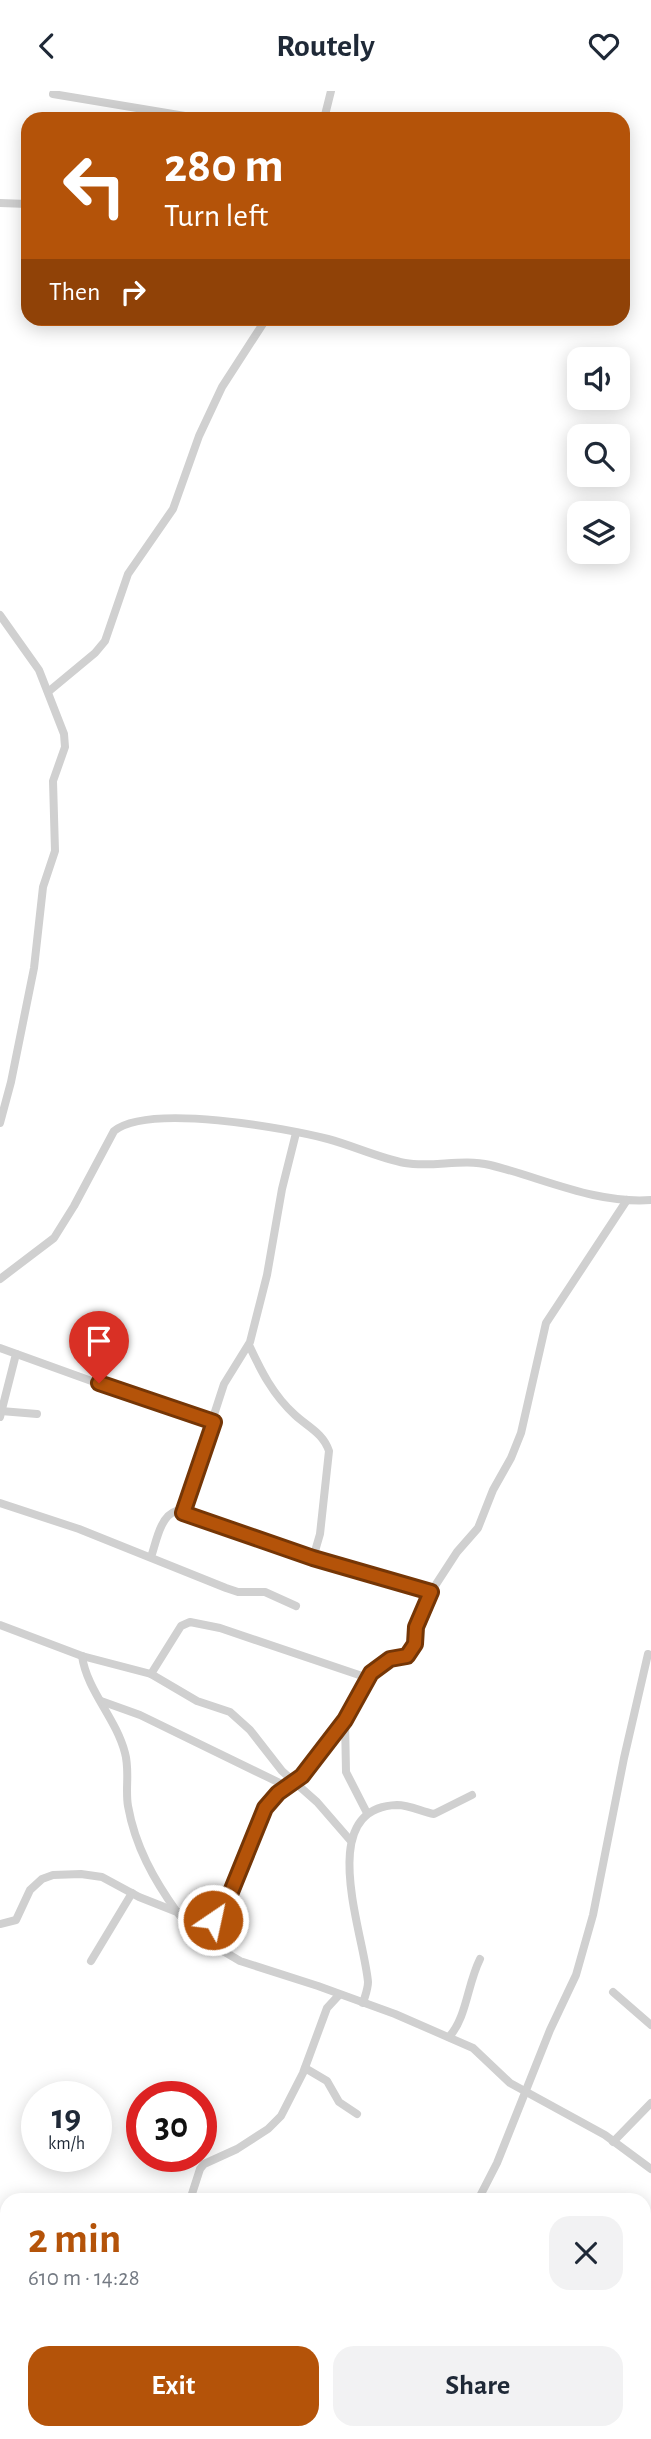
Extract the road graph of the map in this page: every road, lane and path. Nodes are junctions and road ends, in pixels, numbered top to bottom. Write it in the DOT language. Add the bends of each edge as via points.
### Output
graph roads {
  1 [pos="331,91"];
  2 [pos="53,94"];
  3 [pos="161,112"];
  4 [pos="326,112"];
  5 [pos="0,203"];
  6 [pos="21,204"];
  7 [pos="261,326"];
  8 [pos="0,615"];
  9 [pos="48,692"];
  10 [pos="0,1123"];
  11 [pos="296,1133"];
  12 [pos="627,1200"];
  13 [pos="651,1200"];
  14 [pos="0,1279"];
  15 [pos="249,1345"];
  16 [pos="0,1348"];
  17 [pos="16,1354"];
  18 [pos="1,1414"];
  19 [pos="37,1414"];
  20 [pos="214,1422"];
  21 [pos="0,1503"];
  22 [pos="183,1513"];
  23 [pos="151,1557"];
  24 [pos="313,1558"];
  25 [pos="431,1592"];
  26 [pos="296,1607"];
  27 [pos="0,1625"];
  28 [pos="648,1654"];
  29 [pos="82,1656"];
  30 [pos="151,1674"];
  31 [pos="368,1678"];
  32 [pos="101,1701"];
  33 [pos="345,1720"];
  34 [pos="291,1785"];
  35 [pos="472,1795"];
  36 [pos="367,1813"];
  37 [pos="351,1840"];
  38 [pos="132,1893"];
  39 [pos="177,1912"];
  40 [pos="0,1924"];
  41 [pos="480,1959"];
  42 [pos="91,1961"];
  43 [pos="613,1992"];
  44 [pos="339,1995"];
  45 [pos="363,2003"];
  46 [pos="651,2025"];
  47 [pos="449,2037"];
  48 [pos="305,2068"];
  49 [pos="527,2092"];
  50 [pos="651,2103"];
  51 [pos="357,2114"];
  52 [pos="613,2141"];
  53 [pos="651,2169"];
  54 [pos="192,2193"];
  55 [pos="482,2193"];
  1 -- 4 [label="street"];
  2 -- 3 [label="street"];
  5 -- 6 [label="street"];
  7 -- 9 [label="street" via="222,387 198,436 173,509 128,574 105,641"];
  8 -- 9 [label="street" via="39,670"];
  9 -- 10 [label="street" via="65,743 53,781 55,852 43,887 34,968"];
  11 -- 12 [label="street" via="406,1163 476,1162 607,1199"];
  11 -- 14 [label="street" via="215,1119 121,1125 108,1140 54,1238"];
  11 -- 15 [label="street"];
  12 -- 13 [label="street"];
  12 -- 25 [label="street" via="546,1323 511,1458 478,1528"];
  15 -- 20 [label="street" via="229,1374"];
  15 -- 24 [label="street" via="270,1388 313,1428 329,1451"];
  16 -- 17 [label="street"];
  17 -- 18 [label="street"];
  17 -- 20 [label="street"];
  18 -- 19 [label="street"];
  20 -- 22 [label="street"];
  21 -- 23 [label="street"];
  22 -- 23 [label="street" via="169,1513"];
  22 -- 24 [label="street"];
  23 -- 26 [label="street" via="226,1588 265,1593"];
  24 -- 25 [label="street"];
  25 -- 31 [label="street" via="407,1656 390,1659"];
  27 -- 29 [label="street"];
  28 -- 49 [label="street" via="593,1915 576,1975"];
  29 -- 30 [label="street"];
  29 -- 32 [label="street" via="86,1677"];
  30 -- 31 [label="street" via="181,1626 190,1622"];
  30 -- 34 [label="street" via="197,1702 230,1712 250,1730"];
  31 -- 33 [label="street"];
  32 -- 34 [label="street"];
  32 -- 39 [label="street" via="125,1751 128,1805 145,1861"];
  33 -- 34 [label="street"];
  33 -- 36 [label="street" via="345,1772"];
  34 -- 37 [label="street" via="317,1802"];
  34 -- 39 [label="street" via="265,1808 222,1914 213,1920"];
  35 -- 36 [label="street" via="434,1814 400,1805"];
  36 -- 37 [label="street"];
  37 -- 45 [label="street" via="352,1902 368,1980"];
  38 -- 39 [label="street"];
  38 -- 40 [label="street" via="97,1875 53,1875 35,1884 16,1920"];
  38 -- 42 [label="street"];
  39 -- 44 [label="street" via="196,1935 240,1961"];
  41 -- 47 [label="street" via="458,2027"];
  43 -- 46 [label="street"];
  44 -- 45 [label="street"];
  44 -- 48 [label="street" via="327,2008"];
  45 -- 47 [label="street"];
  47 -- 49 [label="street" via="473,2048 498,2074"];
  48 -- 51 [label="street" via="327,2081 339,2102"];
  48 -- 54 [label="street" via="276,2123 204,2164"];
  49 -- 52 [label="street"];
  49 -- 55 [label="street"];
  50 -- 52 [label="street"];
  52 -- 53 [label="street"];
}
